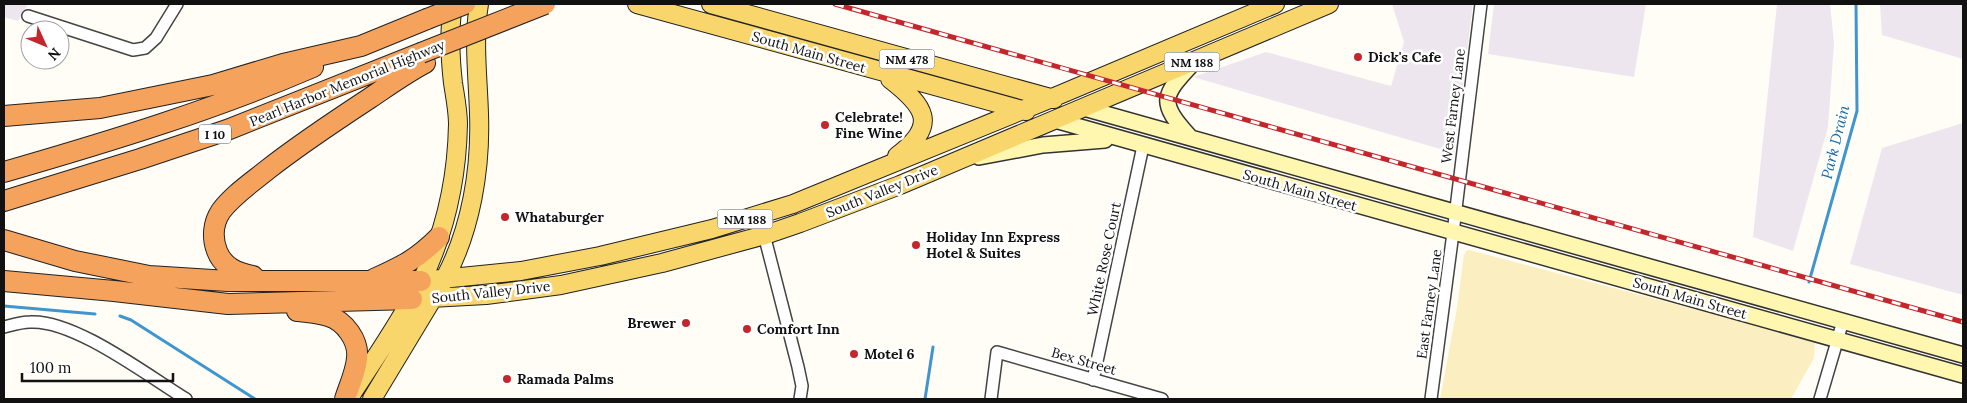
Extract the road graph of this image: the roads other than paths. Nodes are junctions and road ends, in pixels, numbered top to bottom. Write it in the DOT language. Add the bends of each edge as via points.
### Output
graph roads {
  1 [pos="177,4"];
  2 [pos="453,4"];
  3 [pos="465,4"];
  4 [pos="479,4"];
  5 [pos="636,4"];
  6 [pos="711,4"];
  7 [pos="1274,4"];
  8 [pos="1329,4"];
  9 [pos="1481,4"];
  10 [pos="538,7"];
  11 [pos="28,16"];
  12 [pos="361,46"];
  13 [pos="424,58"];
  14 [pos="1195,61"];
  15 [pos="881,72"];
  16 [pos="1052,98"];
  17 [pos="1084,108"];
  18 [pos="1022,110"];
  19 [pos="4,116"];
  20 [pos="1055,120"];
  21 [pos="1190,137"];
  22 [pos="1123,140"];
  23 [pos="1144,146"];
  24 [pos="951,163"];
  25 [pos="878,170"];
  26 [pos="4,172"];
  27 [pos="4,201"];
  28 [pos="1456,213"];
  29 [pos="759,215"];
  30 [pos="1454,233"];
  31 [pos="765,235"];
  32 [pos="439,237"];
  33 [pos="4,240"];
  34 [pos="445,278"];
  35 [pos="294,280"];
  36 [pos="4,281"];
  37 [pos="421,281"];
  38 [pos="367,282"];
  39 [pos="434,298"];
  40 [pos="412,299"];
  41 [pos="228,304"];
  42 [pos="1843,320"];
  43 [pos="4,327"];
  44 [pos="1837,339"];
  45 [pos="1963,355"];
  46 [pos="1963,375"];
  47 [pos="1093,380"];
  48 [pos="186,399"];
  49 [pos="347,399"];
  50 [pos="372,399"];
  51 [pos="800,399"];
  52 [pos="991,399"];
  53 [pos="1162,399"];
  54 [pos="1430,399"];
  55 [pos="1820,399"];
  1 -- 11 [label="street" via="156,38 145,48 132,50"];
  2 -- 32 [label="main road" via="451,69 458,123 451,190"];
  3 -- 12 [label="highway, I 10, bridge"];
  4 -- 34 [label="main road" via="476,60 479,131 475,182 462,238"];
  5 -- 15 [label="main road, South Main Street / NM 478"];
  6 -- 16 [label="main road, South Main Street / NM 478"];
  7 -- 16 [label="main road, South Valley Drive / NM 188"];
  8 -- 14 [label="main road, South Valley Drive / NM 188"];
  9 -- 28 [label="street, West Farney Lane"];
  10 -- 13 [label="highway, Pearl Harbor Memorial Highway / I 10, bridge"];
  12 -- 19 [label="highway" via="178,93 100,108"];
  12 -- 26 [label="highway, Pearl Harbor Memorial Highway / I 10" via="278,82 138,132"];
  13 -- 27 [label="highway, Pearl Harbor Memorial Highway / I 10" via="226,130"];
  13 -- 35 [label="highway" via="410,71 285,156 221,211 214,233 218,254 225,264 236,272"];
  14 -- 17 [label="main road, South Valley Drive / NM 188"];
  14 -- 21 [label="main road" via="1178,79 1168,98 1171,115"];
  15 -- 18 [label="main road, South Main Street / NM 478"];
  15 -- 25 [label="main road" via="916,101 921,110 922,128 904,151"];
  16 -- 17 [label="main road, South Main Street / NM 478"];
  16 -- 18 [label="main road, South Valley Drive / NM 188"];
  17 -- 20 [label="main road, South Valley Drive / NM 188"];
  17 -- 21 [label="main road, South Main Street / NM 478"];
  18 -- 20 [label="main road, South Main Street / NM 478"];
  18 -- 25 [label="main road, South Valley Drive / NM 188"];
  20 -- 22 [label="main road, South Main Street / NM 478"];
  20 -- 24 [label="main road, South Valley Drive / NM 188"];
  21 -- 28 [label="main road, South Main Street / NM 478"];
  22 -- 23 [label="main road, South Main Street / NM 478"];
  22 -- 24 [label="main road" via="1043,145"];
  23 -- 30 [label="main road, South Main Street / NM 478"];
  23 -- 47 [label="street, White Rose Court"];
  24 -- 31 [label="main road, South Valley Drive / NM 188"];
  25 -- 29 [label="main road, South Valley Drive / NM 188"];
  28 -- 30 [label="street, East Farney Lane"];
  28 -- 42 [label="main road, South Main Street / NM 478"];
  29 -- 31 [label="street"];
  29 -- 34 [label="main road, South Valley Drive / NM 188" via="657,243 558,265"];
  30 -- 44 [label="main road, South Main Street / NM 478"];
  30 -- 54 [label="street, East Farney Lane"];
  31 -- 39 [label="main road, South Valley Drive / NM 188" via="662,263 561,285 494,295"];
  31 -- 51 [label="street" via="798,367 802,386"];
  32 -- 37 [label="main road"];
  32 -- 38 [label="highway" via="421,255"];
  33 -- 35 [label="highway" via="75,261 149,276 228,281"];
  34 -- 37 [label="main road, South Valley Drive / NM 188"];
  34 -- 39 [label="main road"];
  35 -- 38 [label="highway"];
  36 -- 41 [label="highway"];
  37 -- 38 [label="highway"];
  37 -- 40 [label="main road"];
  39 -- 40 [label="main road, South Valley Drive / NM 188"];
  39 -- 50 [label="main road"];
  40 -- 41 [label="highway"];
  40 -- 49 [label="main road"];
  41 -- 49 [label="highway" via="322,314 339,322 352,337 357,351"];
  42 -- 44 [label="street"];
  42 -- 45 [label="main road, South Main Street / NM 478"];
  43 -- 48 [label="street" via="31,322 60,326 89,338"];
  44 -- 46 [label="main road, South Main Street / NM 478"];
  44 -- 55 [label="street"];
  47 -- 52 [label="street, Bex Street" via="997,352"];
  47 -- 53 [label="street, Bex Street"];
}
